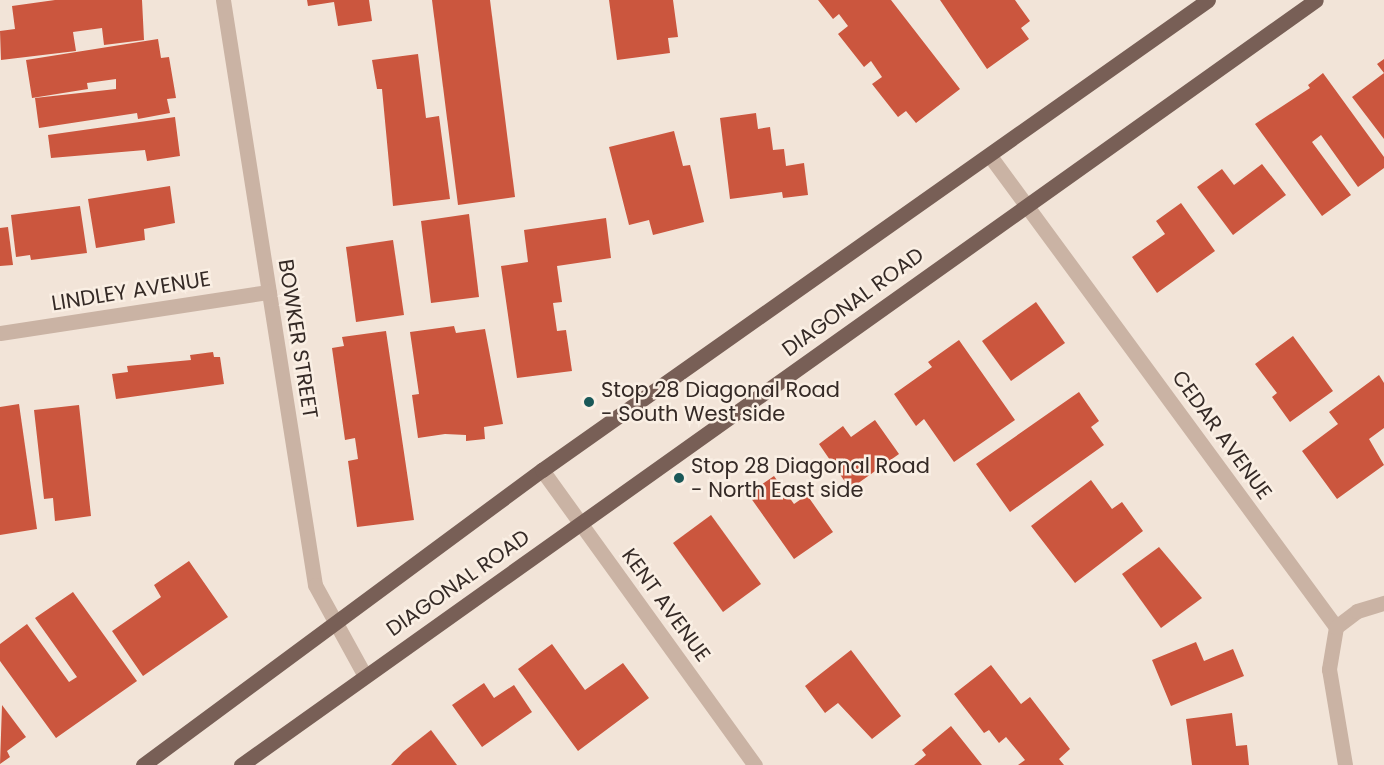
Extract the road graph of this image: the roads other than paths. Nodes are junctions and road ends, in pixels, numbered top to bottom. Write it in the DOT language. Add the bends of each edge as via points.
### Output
graph roads {
  1 [pos="224,0"];
  2 [pos="1208,0"];
  3 [pos="1316,0"];
  4 [pos="990,156"];
  5 [pos="1026,203"];
  6 [pos="269,292"];
  7 [pos="0,333"];
  8 [pos="542,470"];
  9 [pos="582,524"];
  10 [pos="1384,603"];
  11 [pos="333,624"];
  12 [pos="1336,627"];
  13 [pos="364,674"];
  14 [pos="143,765"];
  15 [pos="241,765"];
  16 [pos="755,765"];
  17 [pos="1345,765"];
  1 -- 6 [label="street, BOWKER STREET"];
  2 -- 4 [label="main road, DIAGONAL ROAD"];
  3 -- 5 [label="main road, DIAGONAL ROAD"];
  4 -- 5 [label="street, CEDAR AVENUE"];
  4 -- 8 [label="main road, DIAGONAL ROAD"];
  5 -- 9 [label="main road, DIAGONAL ROAD"];
  5 -- 12 [label="street, CEDAR AVENUE"];
  6 -- 7 [label="street, LINDLEY AVENUE"];
  6 -- 11 [label="street, BOWKER STREET" via="315,585"];
  8 -- 9 [label="street, KENT AVENUE"];
  8 -- 11 [label="main road, DIAGONAL ROAD"];
  9 -- 13 [label="main road, DIAGONAL ROAD"];
  9 -- 16 [label="street, KENT AVENUE"];
  10 -- 12 [label="street" via="1357,611"];
  11 -- 13 [label="street, BOWKER STREET"];
  11 -- 14 [label="main road, DIAGONAL ROAD"];
  12 -- 17 [label="street" via="1329,669"];
  13 -- 15 [label="main road, DIAGONAL ROAD"];
}
